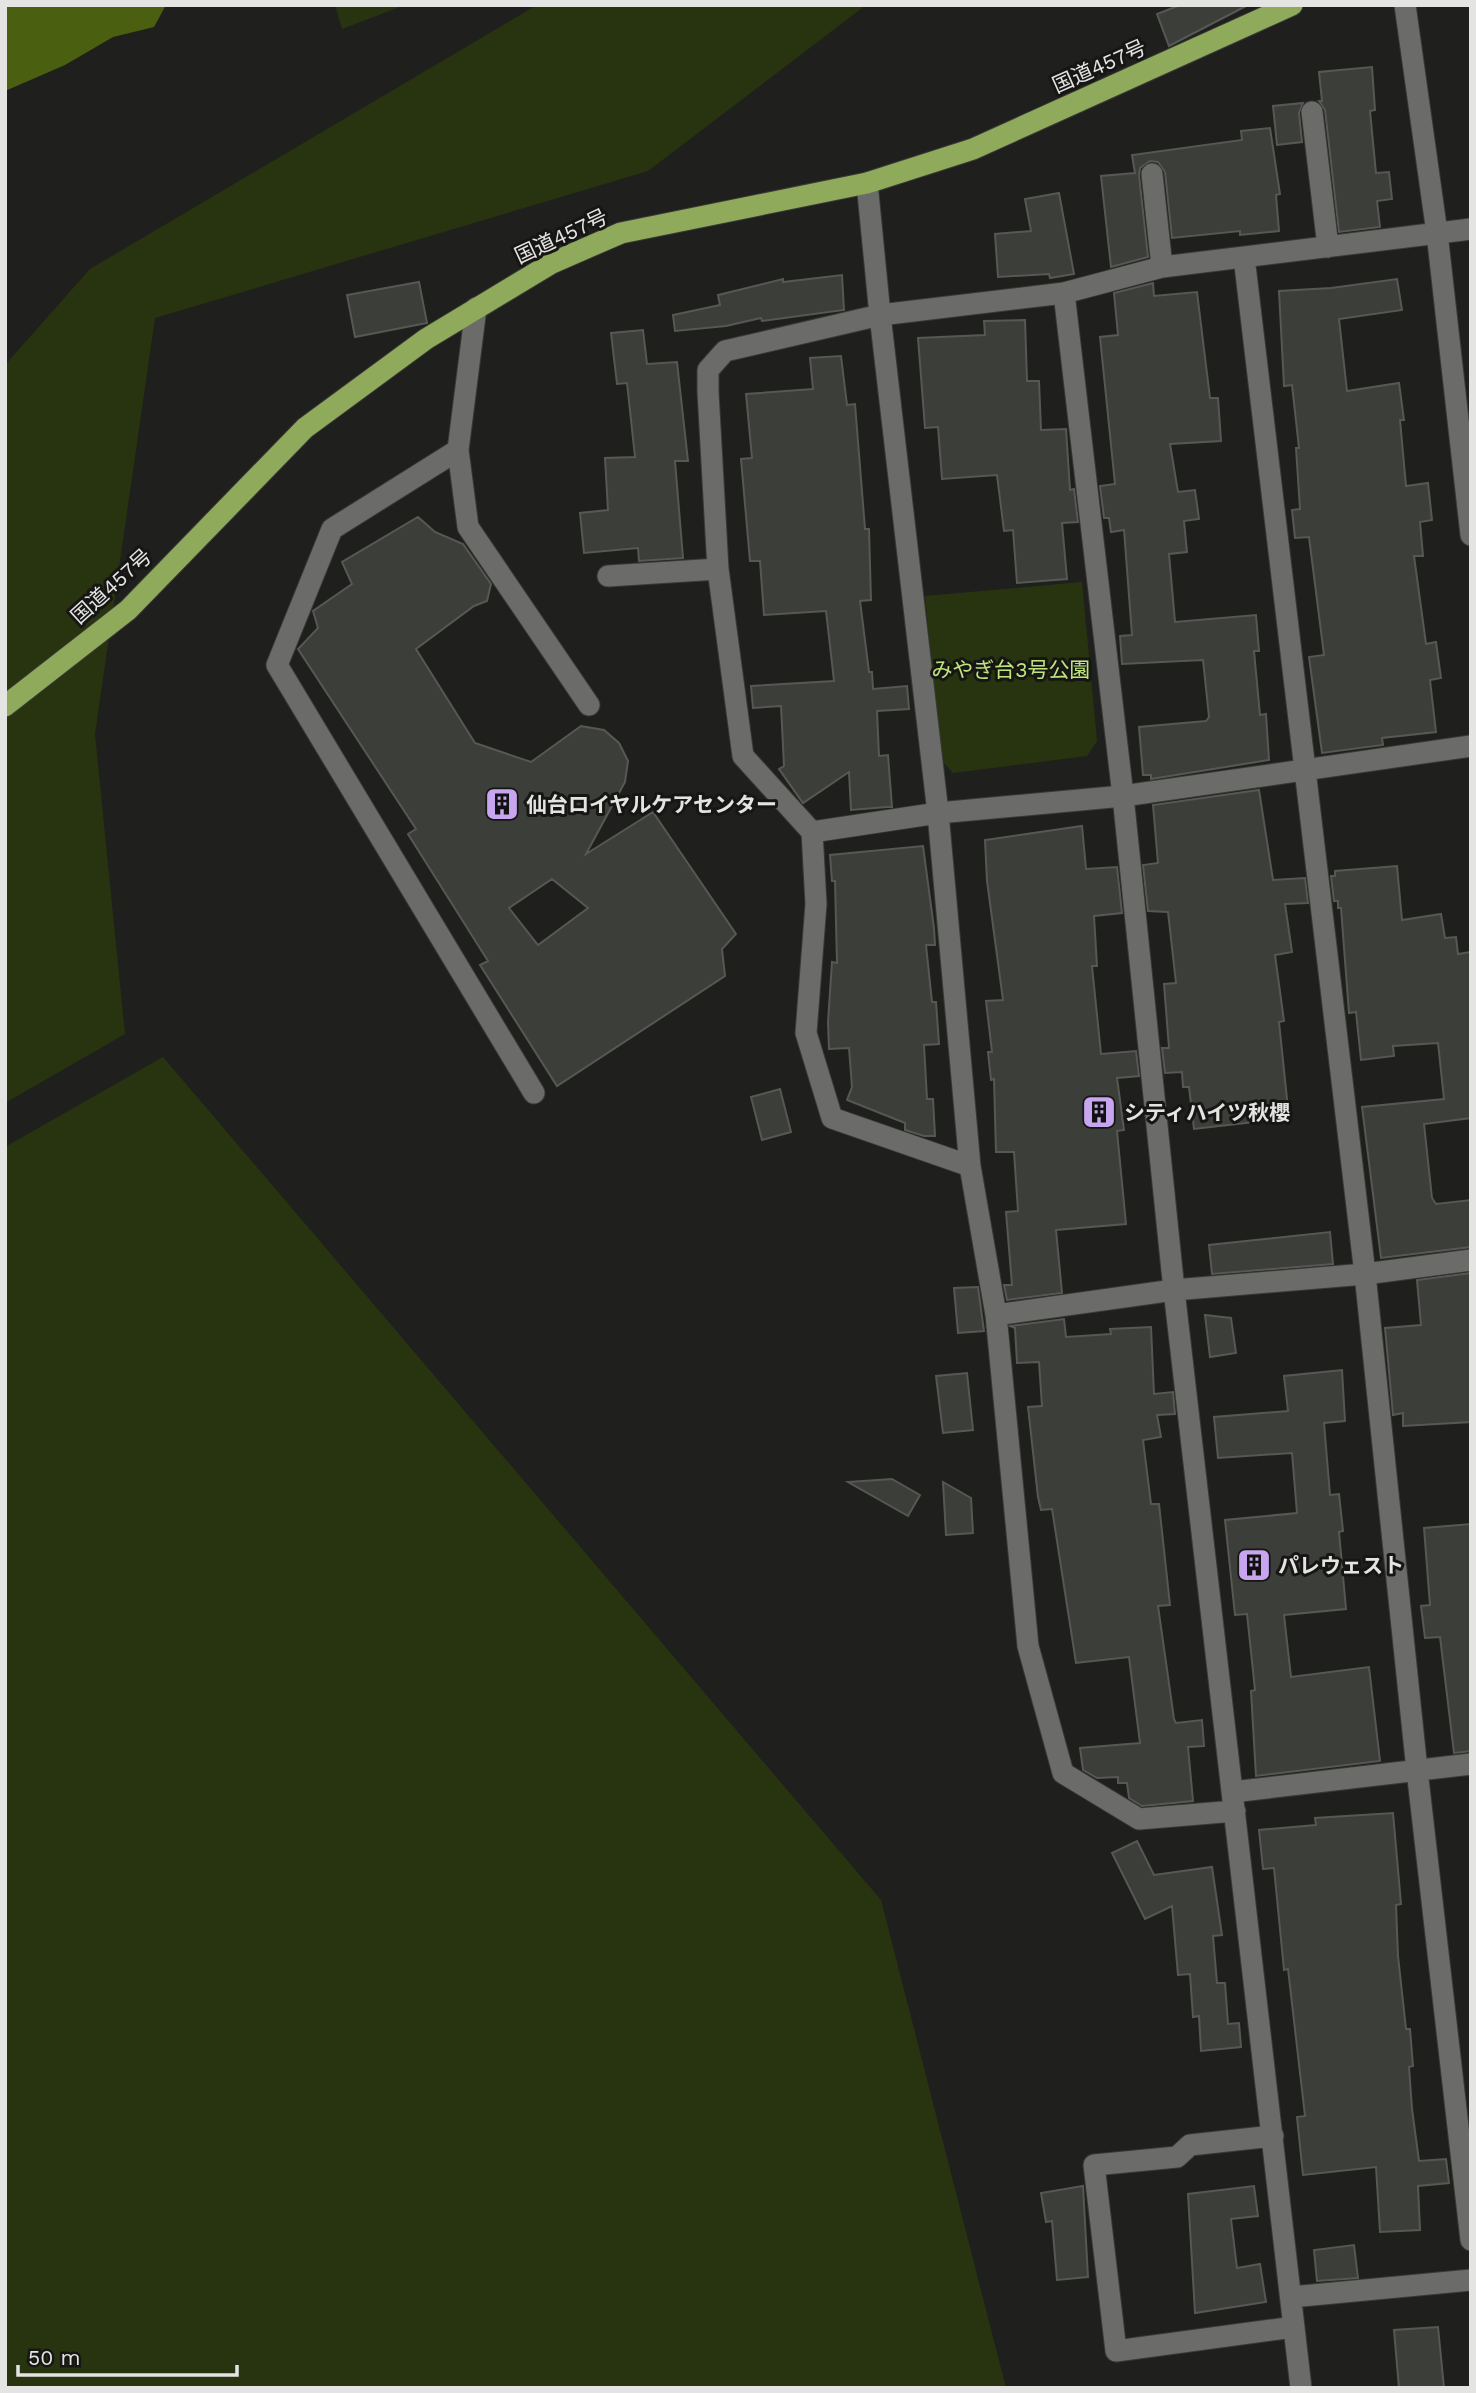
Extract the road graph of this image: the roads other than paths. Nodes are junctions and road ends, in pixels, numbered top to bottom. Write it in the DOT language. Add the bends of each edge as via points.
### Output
graph roads {
  1 [pos="1292,5"];
  2 [pos="1405,5"];
  3 [pos="1312,112"];
  4 [pos="1152,174"];
  5 [pos="867,183"];
  6 [pos="1471,229"];
  7 [pos="1437,233"];
  8 [pos="1328,247"];
  9 [pos="1244,257"];
  10 [pos="1162,267"];
  11 [pos="1064,293"];
  12 [pos="476,308"];
  13 [pos="880,315"];
  14 [pos="458,450"];
  15 [pos="1471,535"];
  16 [pos="718,569"];
  17 [pos="608,576"];
  18 [pos="589,705"];
  19 [pos="5,706"];
  20 [pos="1471,746"];
  21 [pos="1307,767"];
  22 [pos="1123,796"];
  23 [pos="938,813"];
  24 [pos="812,832"];
  25 [pos="534,1093"];
  26 [pos="970,1166"];
  27 [pos="1471,1260"];
  28 [pos="1365,1274"];
  29 [pos="1174,1290"];
  30 [pos="996,1315"];
  31 [pos="1471,1764"];
  32 [pos="1417,1770"];
  33 [pos="1234,1802"];
  34 [pos="1273,2136"];
  35 [pos="1471,2240"];
  36 [pos="1471,2280"];
  37 [pos="1291,2297"];
  38 [pos="1294,2327"];
  39 [pos="1301,2388"];
  1 -- 5 [label="highway, 国道457号" via="973,149"];
  2 -- 7 [label="street"];
  3 -- 8 [label="street"];
  4 -- 10 [label="street"];
  5 -- 12 [label="highway, 国道457号" via="621,233 552,262"];
  5 -- 13 [label="street"];
  6 -- 7 [label="street"];
  7 -- 8 [label="street"];
  7 -- 15 [label="street"];
  8 -- 9 [label="street"];
  9 -- 10 [label="street"];
  9 -- 21 [label="street"];
  10 -- 11 [label="street"];
  11 -- 13 [label="street"];
  11 -- 22 [label="street"];
  12 -- 14 [label="street"];
  12 -- 19 [label="highway, 国道457号" via="305,428 128,610"];
  13 -- 16 [label="street" via="725,351 708,370"];
  13 -- 23 [label="street"];
  14 -- 18 [label="street" via="468,527"];
  14 -- 25 [label="street" via="332,529 277,665"];
  16 -- 17 [label="street"];
  16 -- 24 [label="street" via="743,756"];
  20 -- 21 [label="street"];
  21 -- 22 [label="street"];
  21 -- 28 [label="street"];
  22 -- 23 [label="street"];
  22 -- 29 [label="street"];
  23 -- 24 [label="street"];
  23 -- 26 [label="street"];
  24 -- 26 [label="street" via="816,904 806,1033 832,1118"];
  26 -- 30 [label="street"];
  27 -- 28 [label="street"];
  28 -- 29 [label="street"];
  28 -- 32 [label="street"];
  29 -- 30 [label="street"];
  29 -- 33 [label="street"];
  30 -- 33 [label="street" via="1028,1646 1063,1773 1139,1819"];
  31 -- 32 [label="street"];
  32 -- 33 [label="street"];
  32 -- 35 [label="street"];
  33 -- 34 [label="street"];
  34 -- 37 [label="street"];
  34 -- 38 [label="street" via="1190,2145 1177,2157 1094,2165 1116,2351"];
  36 -- 37 [label="street"];
  37 -- 38 [label="street"];
  38 -- 39 [label="street"];
}
